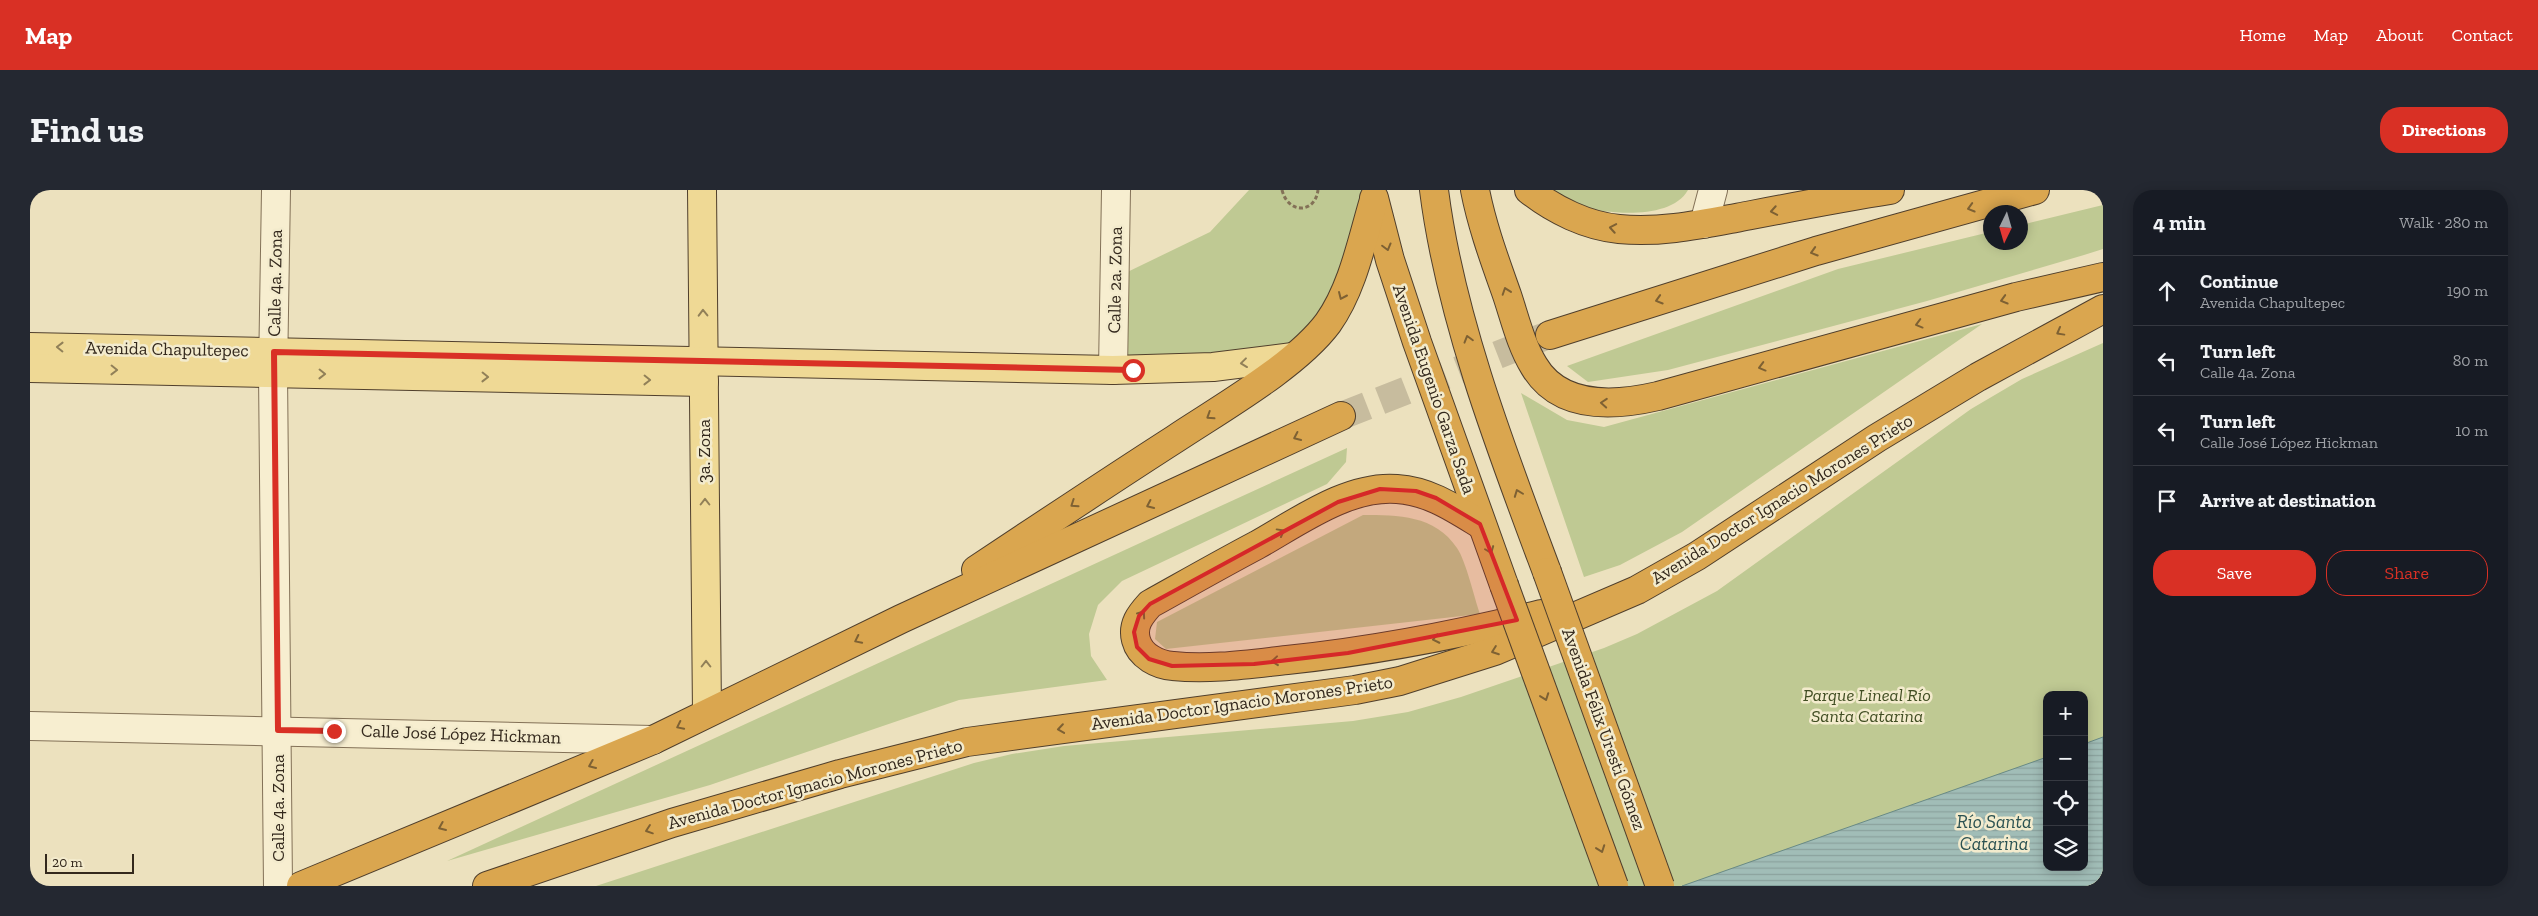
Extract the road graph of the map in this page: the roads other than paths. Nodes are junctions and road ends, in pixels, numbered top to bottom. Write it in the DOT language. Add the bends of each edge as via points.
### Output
graph roads {
  1 [pos="276,190"];
  2 [pos="702,190"];
  3 [pos="1116,190"];
  4 [pos="1434,190"];
  5 [pos="1475,190"];
  6 [pos="1529,190"];
  7 [pos="1713,190"];
  8 [pos="1890,190"];
  9 [pos="2035,190"];
  10 [pos="1374,195"];
  11 [pos="1704,224"];
  12 [pos="2103,277"];
  13 [pos="2103,308"];
  14 [pos="1550,335"];
  15 [pos="30,347"];
  16 [pos="1293,357"];
  17 [pos="274,362"];
  18 [pos="30,368"];
  19 [pos="1113,370"];
  20 [pos="704,372"];
  21 [pos="1342,416"];
  22 [pos="1480,524"];
  23 [pos="1637,590"];
  24 [pos="901,619"];
  25 [pos="706,713"];
  26 [pos="30,726"];
  27 [pos="278,730"];
  28 [pos="653,740"];
  29 [pos="278,886"];
  30 [pos="301,886"];
  31 [pos="487,886"];
  32 [pos="1614,886"];
  33 [pos="1660,886"];
  1 -- 17 [label="street, Calle 4a. Zona"];
  20 -- 2 [label="main road, 3a. Zona, one-way"];
  3 -- 19 [label="street, Calle 2a. Zona"];
  33 -- 4 [label="highway, Avenida Félix Uresti Gómez, one-way, bridge" via="1509,470 1476,370 1445,250"];
  12 -- 5 [label="highway, one-way" via="2016,297 1658,396 1610,403 1591,402 1568,396 1549,384 1534,367 1491,248"];
  11 -- 6 [label="highway, one-way" via="1653,230 1591,224 1560,211"];
  7 -- 11 [label="street"];
  8 -- 11 [label="highway, one-way"];
  9 -- 14 [label="highway, one-way" via="1816,251"];
  10 -- 16 [label="highway, one-way" via="1352,274 1340,301 1328,323"];
  10 -- 22 [label="highway, Avenida Eugenio Garza Sada, one-way" via="1390,260"];
  13 -- 23 [label="highway, Avenida Doctor Ignacio Morones Prieto, one-way" via="1877,438 1697,556"];
  17 -- 15 [label="main road, Avenida Chapultepec, one-way"];
  16 -- 19 [label="main road, Avenida Chapultepec, one-way" via="1213,367"];
  16 -- 24 [label="highway, one-way" via="1244,394"];
  18 -- 17 [label="main road, one-way"];
  17 -- 20 [label="main road, Avenida Chapultepec"];
  17 -- 27 [label="street, Calle 4a. Zona"];
  19 -- 20 [label="main road, Avenida Chapultepec"];
  25 -- 20 [label="main road, 3a. Zona, one-way"];
  21 -- 24 [label="highway, one-way"];
  23 -- 22 [label="highway, one-way" via="1474,631 1348,654 1254,664 1172,666 1149,659 1137,647 1134,632 1139,616 1150,604 1338,502 1380,490 1416,491 1436,498"];
  22 -- 32 [label="highway, Avenida Eugenio Garza Sada, one-way, bridge"];
  23 -- 31 [label="highway, Avenida Doctor Ignacio Morones Prieto, one-way" via="1496,651 1400,681 1302,698 967,742 840,774 672,823"];
  24 -- 25 [label="highway, one-way"];
  25 -- 28 [label="highway, one-way"];
  26 -- 27 [label="street, Calle José López Hickman"];
  27 -- 28 [label="street, Calle José López Hickman"];
  27 -- 29 [label="street, Calle 4a. Zona"];
  28 -- 30 [label="highway, one-way"];
}
